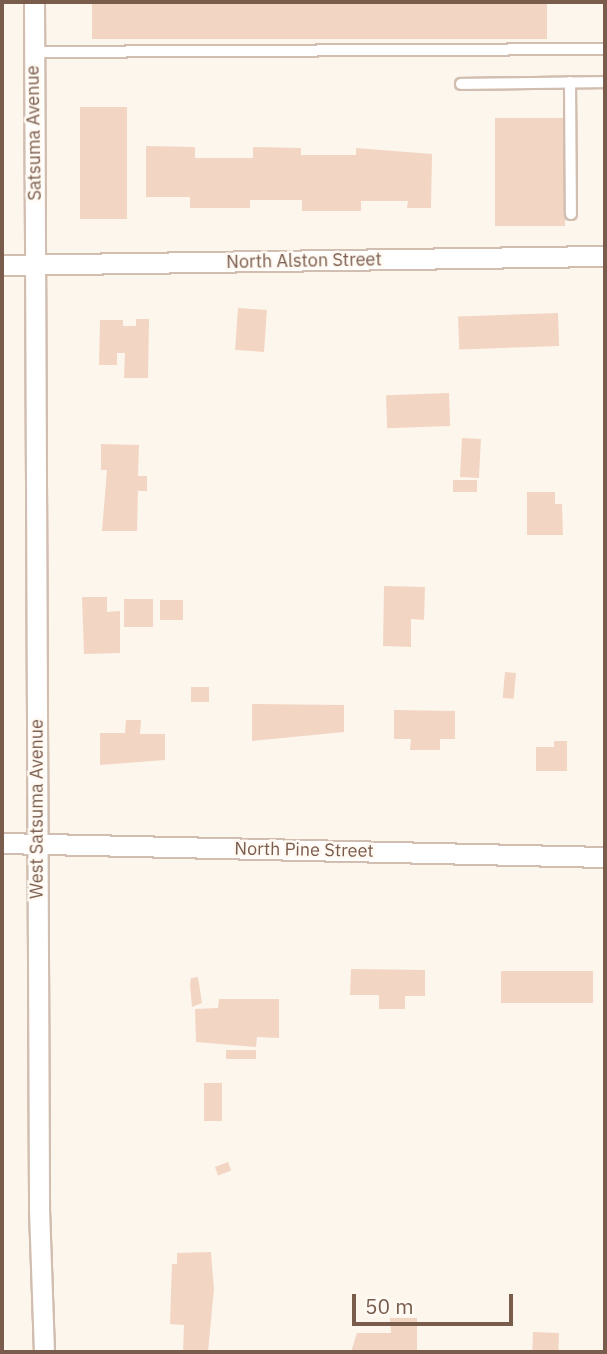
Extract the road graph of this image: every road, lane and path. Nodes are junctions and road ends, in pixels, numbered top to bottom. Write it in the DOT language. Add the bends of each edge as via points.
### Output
graph roads {
  1 [pos="34,2"];
  2 [pos="605,48"];
  3 [pos="32,52"];
  4 [pos="570,82"];
  5 [pos="605,82"];
  6 [pos="461,85"];
  7 [pos="571,214"];
  8 [pos="605,256"];
  9 [pos="2,265"];
  10 [pos="37,265"];
  11 [pos="2,843"];
  12 [pos="36,844"];
  13 [pos="605,857"];
  14 [pos="44,1352"];
  1 -- 3 [label="street, Satsuma Avenue"];
  2 -- 3 [label="lane"];
  3 -- 10 [label="street, Satsuma Avenue"];
  4 -- 5 [label="lane"];
  4 -- 6 [label="lane"];
  4 -- 7 [label="lane"];
  8 -- 10 [label="street, North Alston Street"];
  9 -- 10 [label="street, North Alston Street"];
  10 -- 12 [label="street, West Satsuma Avenue"];
  11 -- 12 [label="street, North Pine Street"];
  12 -- 13 [label="street, North Pine Street"];
  12 -- 14 [label="street, West Satsuma Avenue"];
}
